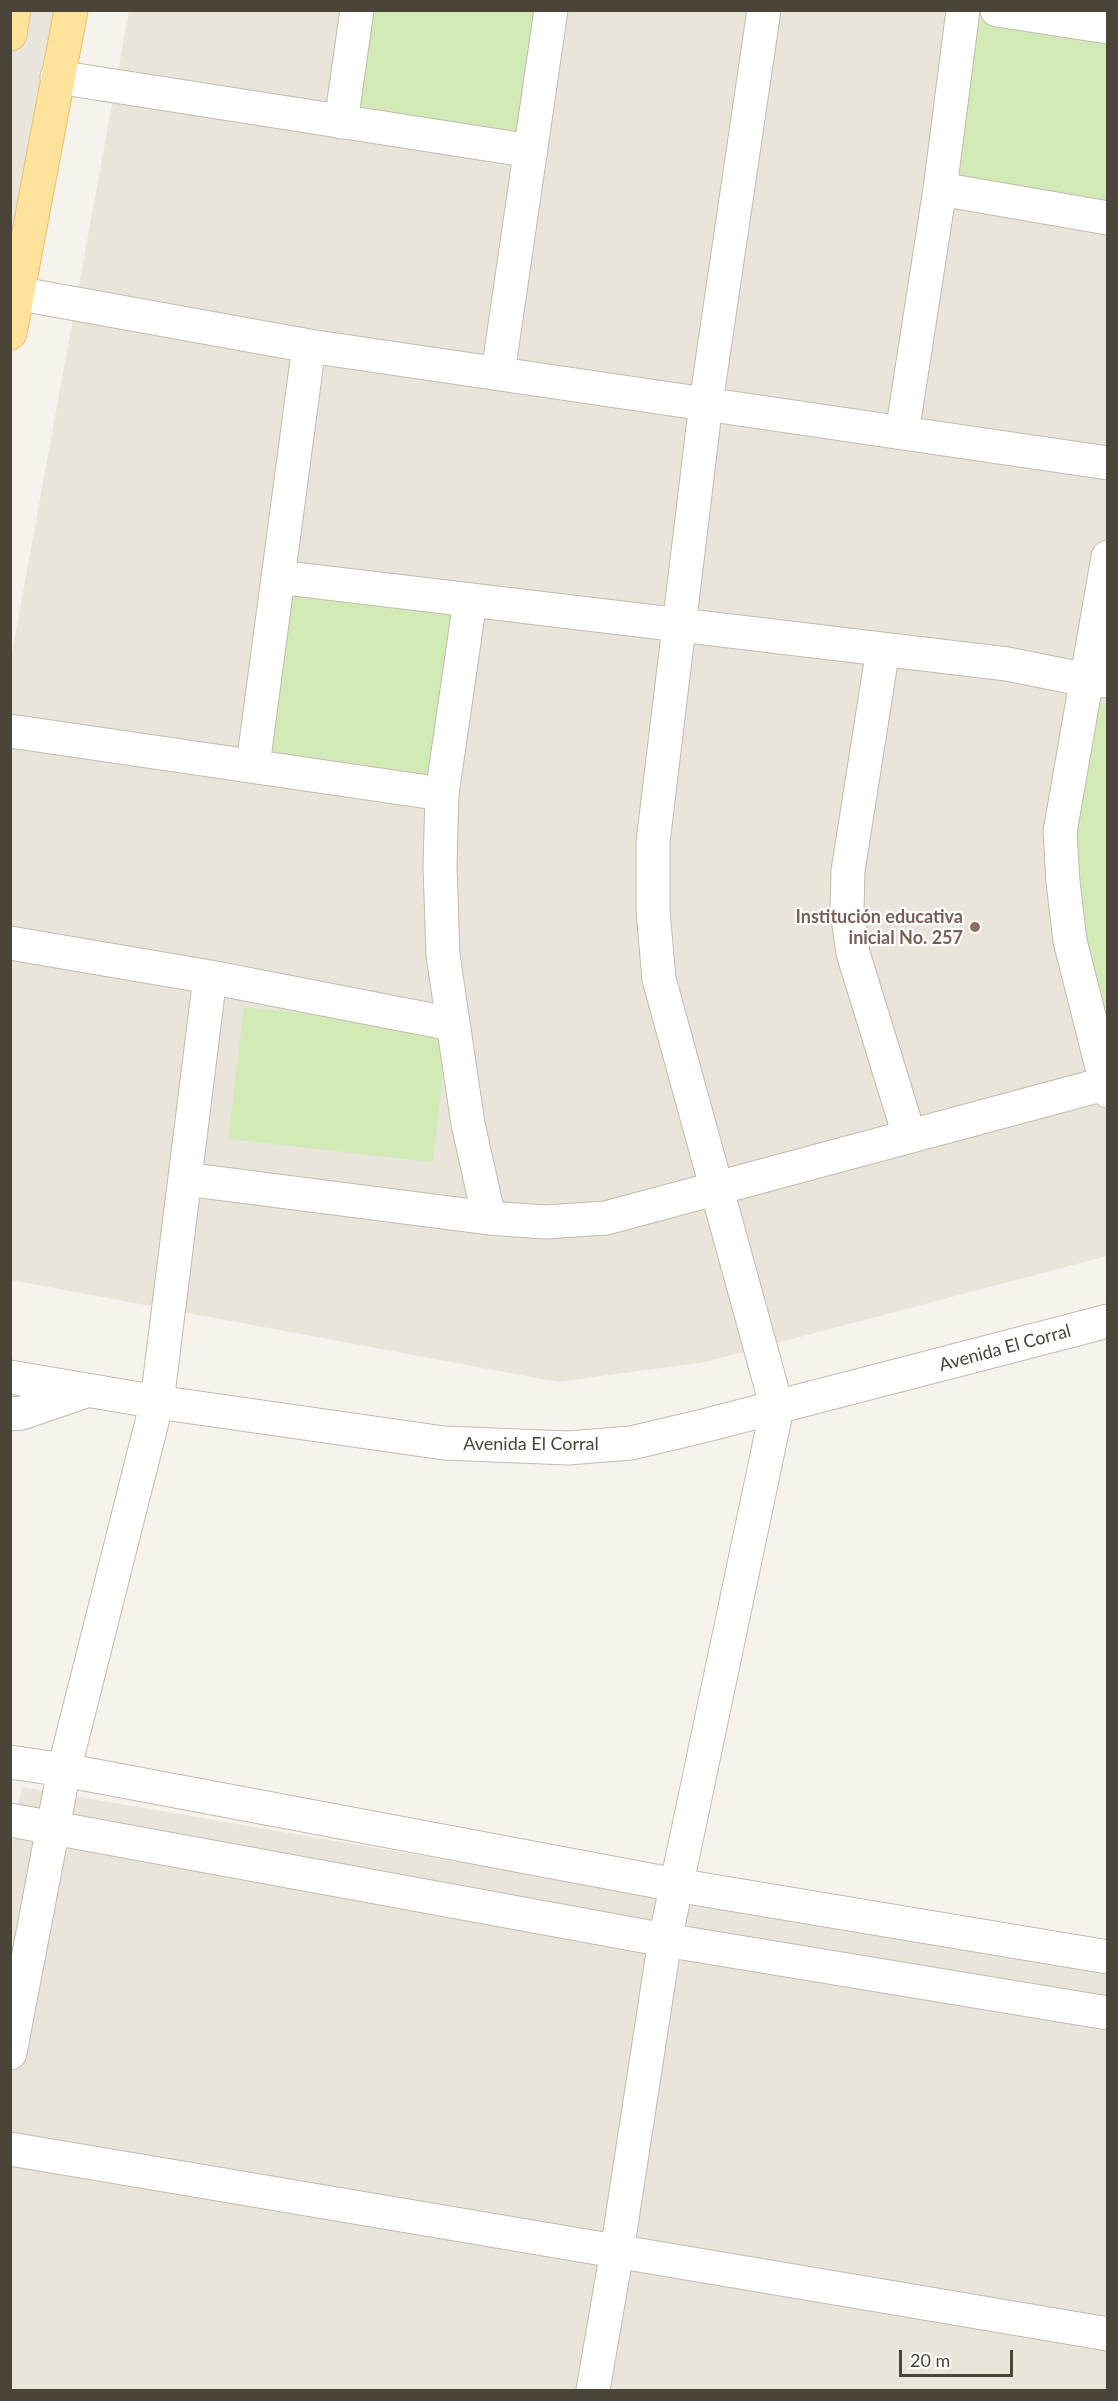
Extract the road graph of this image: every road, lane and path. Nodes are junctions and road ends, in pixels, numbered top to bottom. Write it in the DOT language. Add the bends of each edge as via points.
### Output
graph roads {
  1 [pos="14,10"];
  2 [pos="71,10"];
  3 [pos="357,10"];
  4 [pos="551,10"];
  5 [pos="764,10"];
  6 [pos="963,10"];
  7 [pos="997,10"];
  8 [pos="1107,27"];
  9 [pos="10,33"];
  10 [pos="57,77"];
  11 [pos="341,122"];
  12 [pos="531,152"];
  13 [pos="940,189"];
  14 [pos="1107,218"];
  15 [pos="14,292"];
  16 [pos="10,333"];
  17 [pos="309,346"];
  18 [pos="498,374"];
  19 [pos="706,404"];
  20 [pos="902,432"];
  21 [pos="1107,462"];
  22 [pos="1107,557"];
  23 [pos="278,578"];
  24 [pos="471,601"];
  25 [pos="680,627"];
  26 [pos="883,649"];
  27 [pos="1097,680"];
  28 [pos="10,731"];
  29 [pos="253,765"];
  30 [pos="442,794"];
  31 [pos="10,943"];
  32 [pos="210,976"];
  33 [pos="452,1024"];
  34 [pos="1107,1086"];
  35 [pos="909,1136"];
  36 [pos="185,1179"];
  37 [pos="715,1188"];
  38 [pos="489,1218"];
  39 [pos="1107,1321"];
  40 [pos="10,1377"];
  41 [pos="88,1390"];
  42 [pos="157,1402"];
  43 [pos="777,1408"];
  44 [pos="10,1414"];
  45 [pos="10,1762"];
  46 [pos="64,1770"];
  47 [pos="10,1820"];
  48 [pos="53,1826"];
  49 [pos="676,1885"];
  50 [pos="665,1940"];
  51 [pos="1107,1957"];
  52 [pos="1107,2013"];
  53 [pos="10,2053"];
  54 [pos="10,2149"];
  55 [pos="617,2252"];
  56 [pos="1107,2334"];
  57 [pos="593,2391"];
  1 -- 9 [label="main road"];
  2 -- 10 [label="main road"];
  3 -- 11 [label="street"];
  4 -- 12 [label="street"];
  5 -- 19 [label="street"];
  6 -- 13 [label="street"];
  7 -- 8 [label="street"];
  10 -- 11 [label="street"];
  10 -- 15 [label="main road"];
  11 -- 12 [label="street"];
  12 -- 18 [label="street"];
  13 -- 14 [label="street"];
  13 -- 20 [label="street"];
  15 -- 16 [label="main road"];
  15 -- 17 [label="street"];
  17 -- 18 [label="street"];
  17 -- 23 [label="street"];
  18 -- 19 [label="street"];
  19 -- 20 [label="street"];
  19 -- 25 [label="street"];
  20 -- 21 [label="street"];
  22 -- 27 [label="street"];
  23 -- 24 [label="street"];
  23 -- 29 [label="street"];
  24 -- 25 [label="street"];
  24 -- 30 [label="street"];
  25 -- 26 [label="street"];
  25 -- 37 [label="street" via="653,843 653,911 659,979"];
  26 -- 27 [label="street"];
  26 -- 35 [label="street" via="848,871 848,911 853,953"];
  27 -- 34 [label="street" via="1060,832 1070,941"];
  28 -- 29 [label="street"];
  29 -- 30 [label="street"];
  30 -- 33 [label="street" via="443,955"];
  31 -- 32 [label="street"];
  32 -- 33 [label="street"];
  32 -- 36 [label="street"];
  33 -- 38 [label="street" via="468,1125"];
  34 -- 35 [label="street"];
  35 -- 37 [label="street"];
  36 -- 38 [label="street"];
  36 -- 42 [label="street"];
  37 -- 38 [label="street" via="606,1218 545,1222"];
  37 -- 43 [label="street"];
  39 -- 43 [label="street, Avenida El Corral"];
  40 -- 41 [label="street, Avenida El Corral"];
  41 -- 42 [label="street, Avenida El Corral"];
  41 -- 44 [label="street, Avenida El Corral"];
  42 -- 43 [label="street, Avenida El Corral" via="444,1443 556,1448 631,1443"];
  42 -- 46 [label="street"];
  43 -- 49 [label="street"];
  45 -- 46 [label="street"];
  46 -- 48 [label="street"];
  46 -- 49 [label="street"];
  47 -- 48 [label="street"];
  48 -- 50 [label="street"];
  48 -- 53 [label="street"];
  49 -- 50 [label="street"];
  49 -- 51 [label="street"];
  50 -- 52 [label="street"];
  50 -- 55 [label="street"];
  54 -- 55 [label="street"];
  55 -- 56 [label="street"];
  55 -- 57 [label="street"];
}
